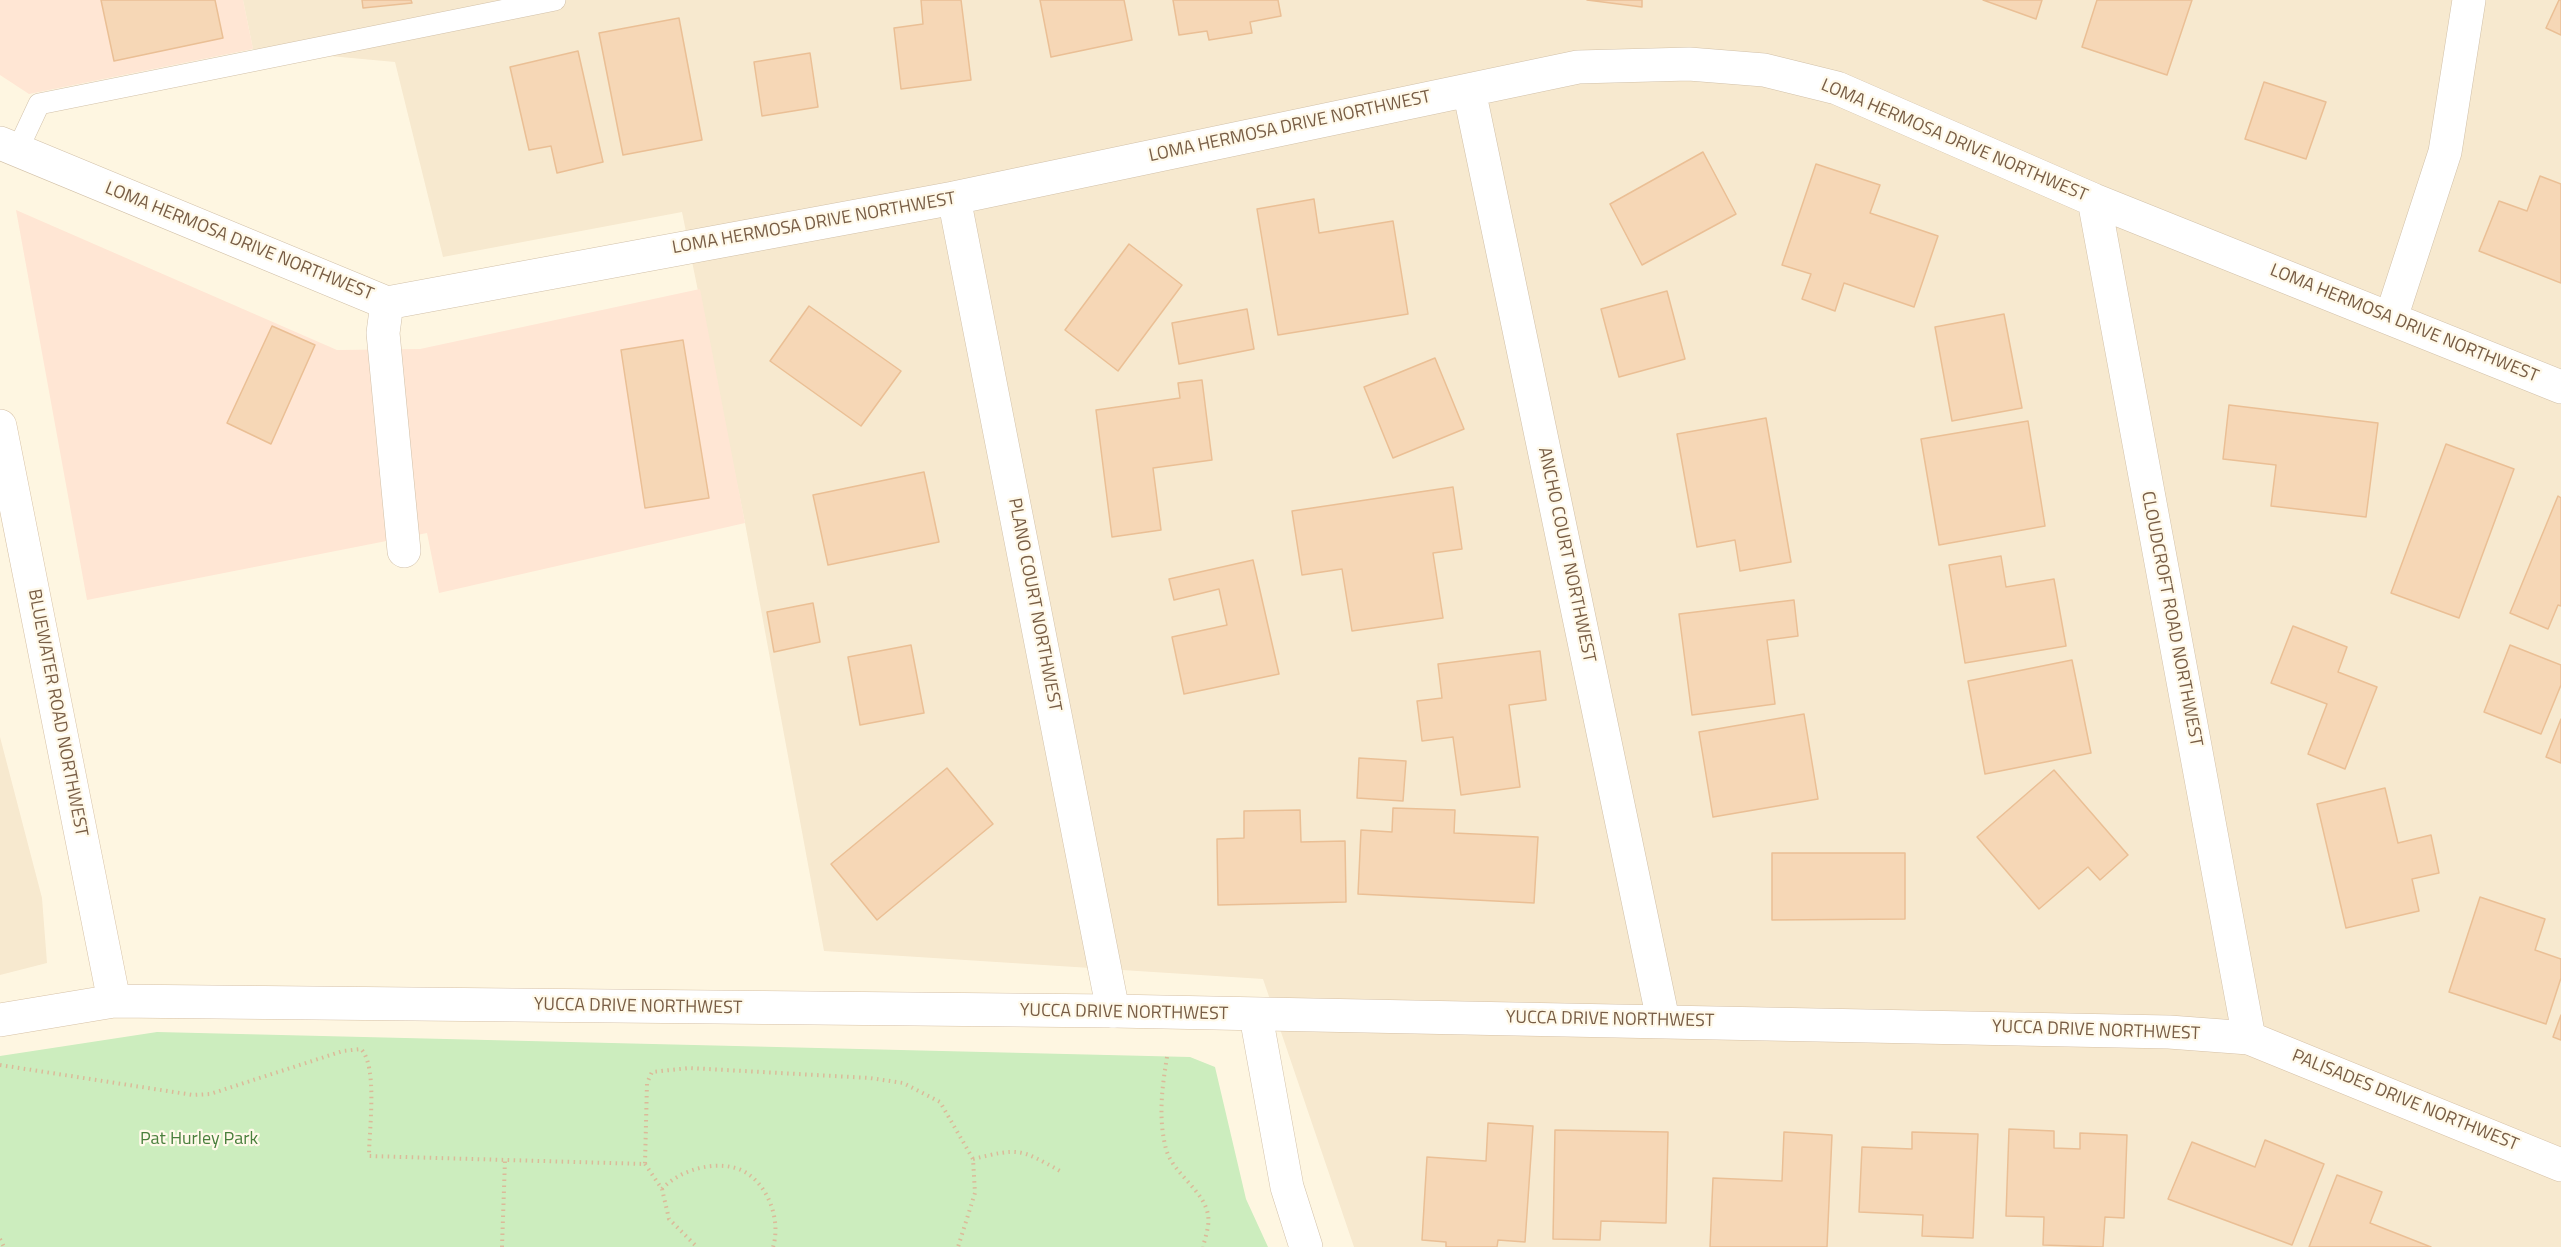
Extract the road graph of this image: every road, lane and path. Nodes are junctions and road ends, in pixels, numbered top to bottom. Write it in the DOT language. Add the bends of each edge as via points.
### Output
graph roads {
  1 [pos="555,0"];
  2 [pos="2469,0"];
  3 [pos="1469,90"];
  4 [pos="9,147"];
  5 [pos="954,198"];
  6 [pos="2094,200"];
  7 [pos="387,303"];
  8 [pos="2391,318"];
  9 [pos="2561,387"];
  10 [pos="0,426"];
  11 [pos="404,551"];
  12 [pos="114,1001"];
  13 [pos="1113,1011"];
  14 [pos="1256,1016"];
  15 [pos="0,1020"];
  16 [pos="1663,1020"];
  17 [pos="2249,1038"];
  18 [pos="1167,1057"];
  19 [pos="0,1065"];
  20 [pos="973,1159"];
  21 [pos="505,1160"];
  22 [pos="645,1164"];
  23 [pos="2561,1165"];
  24 [pos="1060,1171"];
  25 [pos="662,1189"];
  26 [pos="0,1239"];
  27 [pos="4,1247"];
  28 [pos="502,1247"];
  29 [pos="697,1247"];
  30 [pos="772,1247"];
  31 [pos="958,1247"];
  32 [pos="1203,1247"];
  33 [pos="1306,1247"];
  1 -- 4 [label="lane" via="39,104"];
  2 -- 8 [label="street" via="2445,152"];
  3 -- 5 [label="street, LOMA HERMOSA DRIVE NORTHWEST"];
  3 -- 6 [label="street, LOMA HERMOSA DRIVE NORTHWEST" via="1578,67 1689,64 1764,70 1837,88"];
  3 -- 16 [label="street, ANCHO COURT NORTHWEST"];
  4 -- 7 [label="street, LOMA HERMOSA DRIVE NORTHWEST"];
  5 -- 7 [label="street, LOMA HERMOSA DRIVE NORTHWEST"];
  5 -- 13 [label="street, PLANO COURT NORTHWEST"];
  6 -- 8 [label="street, LOMA HERMOSA DRIVE NORTHWEST"];
  6 -- 17 [label="street, CLOUDCROFT ROAD NORTHWEST"];
  7 -- 11 [label="street" via="383,333"];
  8 -- 9 [label="street, LOMA HERMOSA DRIVE NORTHWEST"];
  10 -- 12 [label="street, BLUEWATER ROAD NORTHWEST"];
  12 -- 13 [label="street, YUCCA DRIVE NORTHWEST"];
  12 -- 15 [label="street, YUCCA DRIVE NORTHWEST"];
  13 -- 14 [label="street, YUCCA DRIVE NORTHWEST"];
  14 -- 16 [label="street, YUCCA DRIVE NORTHWEST"];
  14 -- 33 [label="street" via="1287,1187"];
  16 -- 17 [label="street, YUCCA DRIVE NORTHWEST" via="2169,1032"];
  17 -- 23 [label="street, PALISADES DRIVE NORTHWEST"];
  18 -- 32 [label="path" via="1161,1111 1167,1151 1206,1206 1209,1218"];
  19 -- 21 [label="path" via="193,1095 210,1094 343,1051 361,1049 370,1071 369,1156"];
  20 -- 22 [label="path" via="940,1102 903,1083 689,1068 652,1072 647,1083"];
  20 -- 24 [label="path" via="1024,1151"];
  20 -- 31 [label="path" via="975,1193"];
  21 -- 22 [label="path"];
  21 -- 28 [label="path"];
  22 -- 25 [label="path"];
  25 -- 29 [label="path" via="669,1219"];
  25 -- 30 [label="path" via="693,1169 716,1166 744,1172 765,1192 775,1216"];
  26 -- 27 [label="path"];
}
